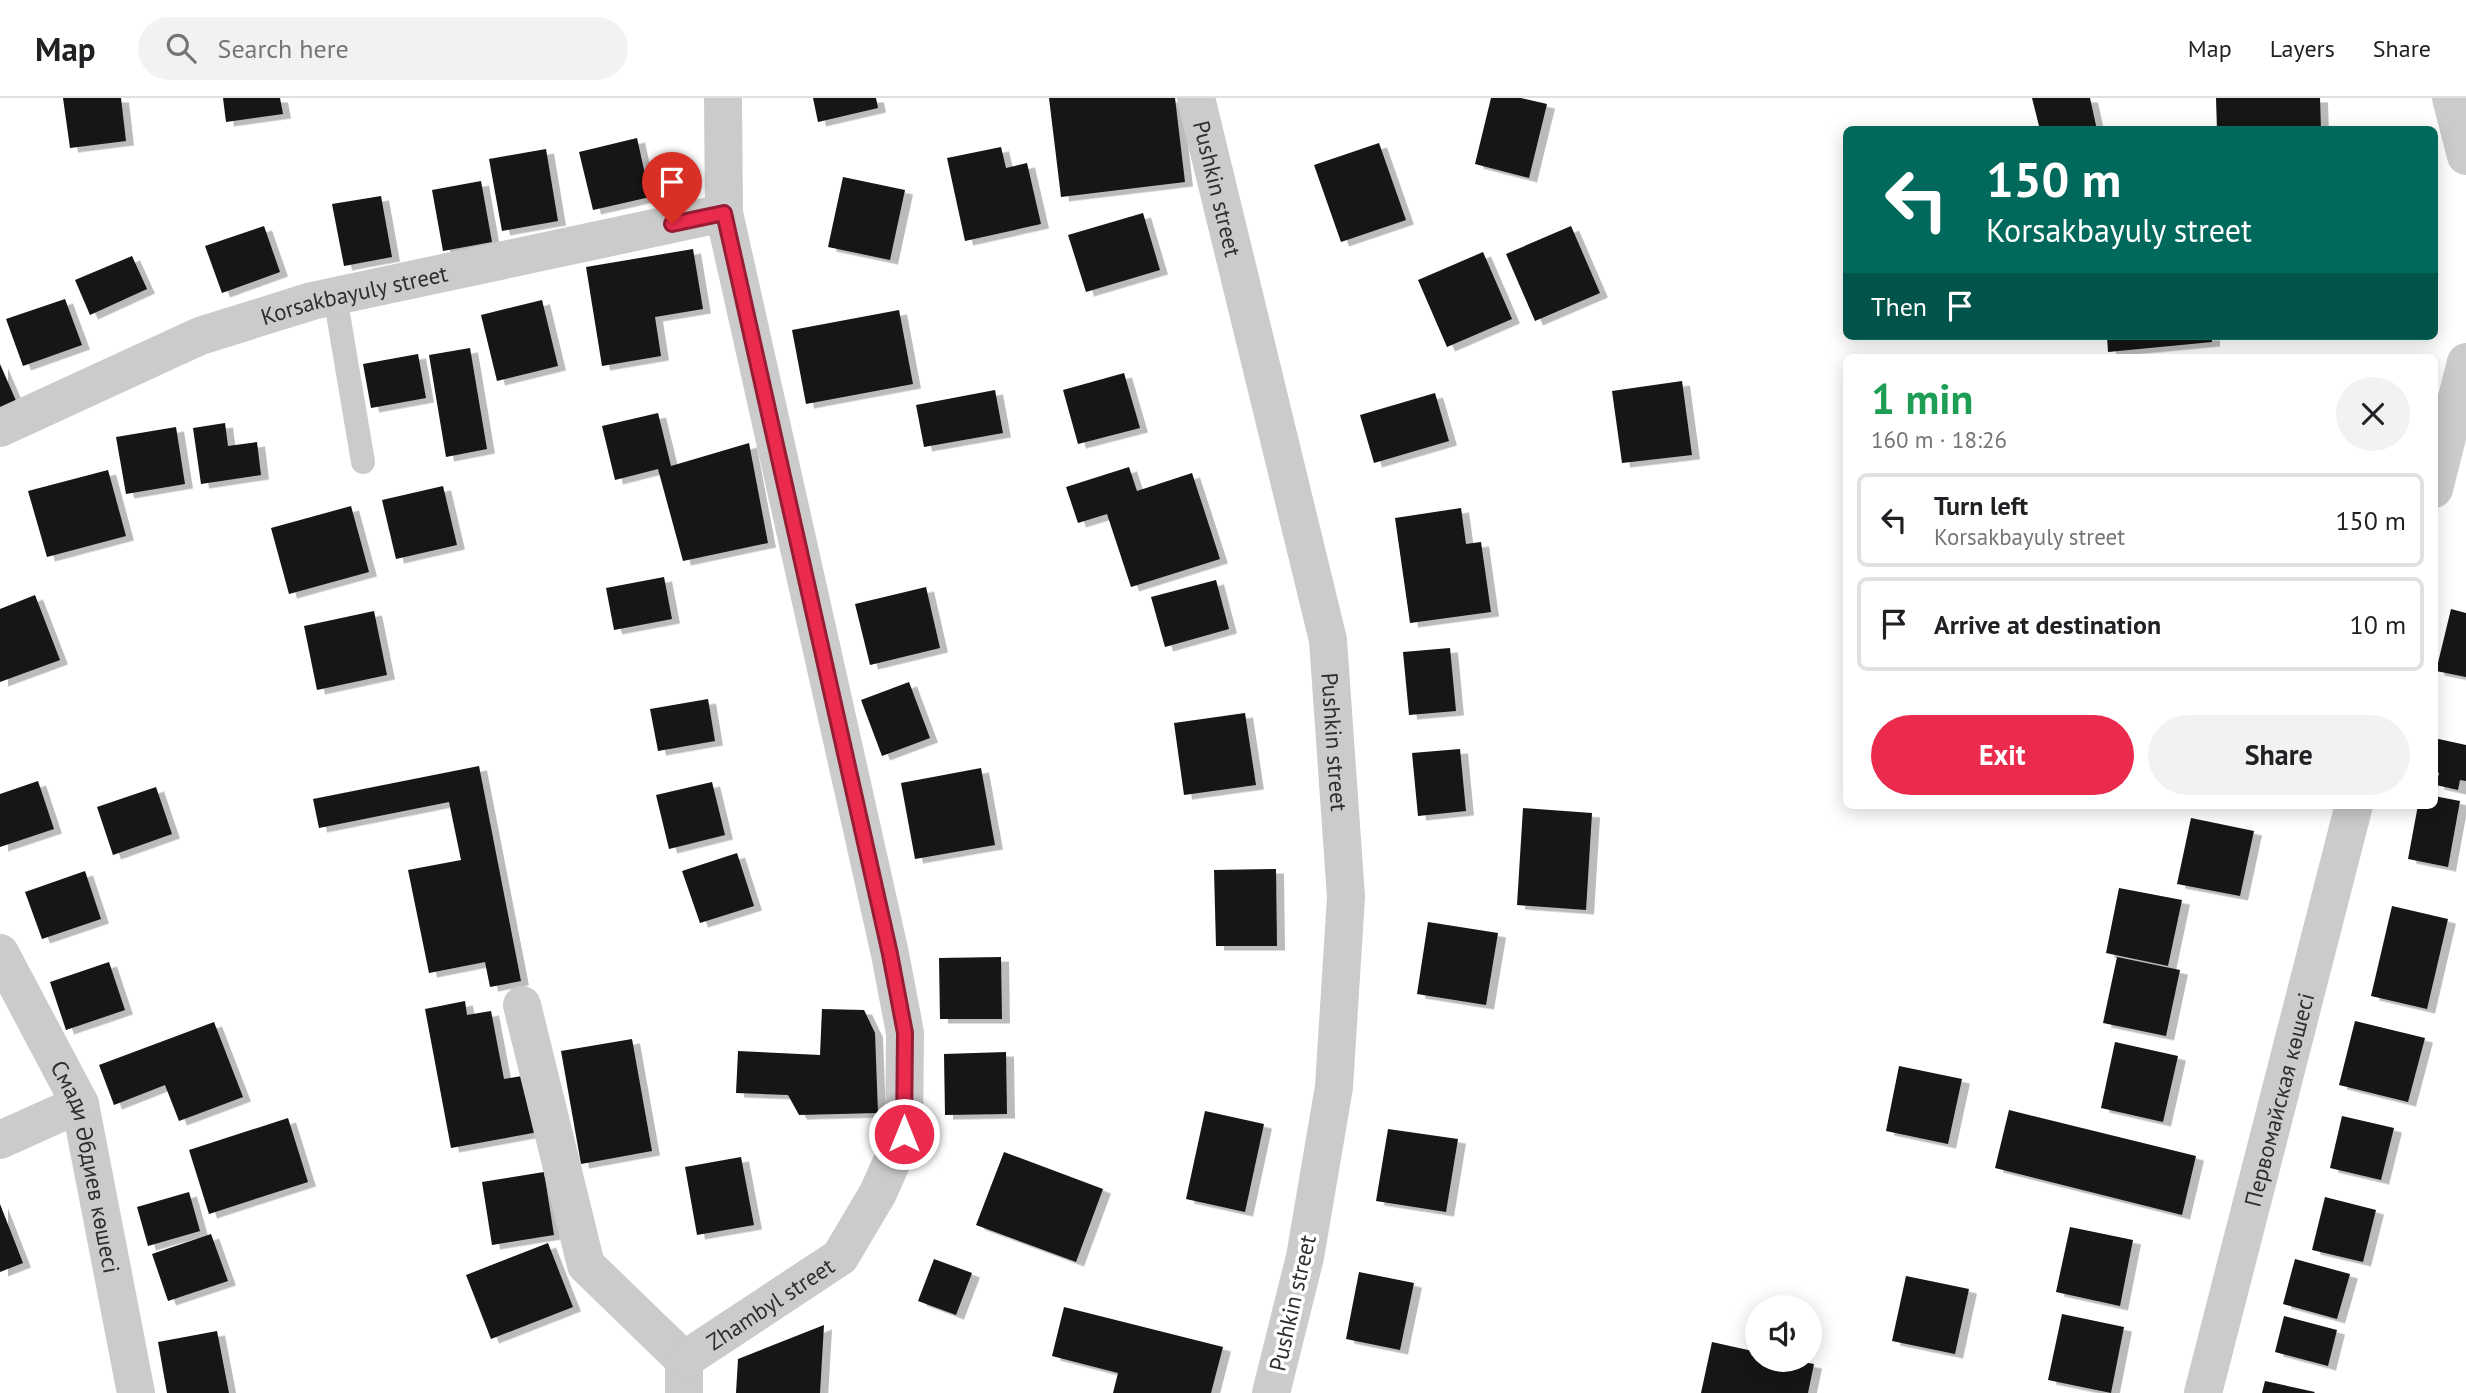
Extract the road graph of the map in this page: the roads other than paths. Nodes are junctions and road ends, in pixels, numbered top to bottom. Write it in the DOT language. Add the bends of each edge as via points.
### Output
graph roads {
  1 [pos="723,98"];
  2 [pos="1196,98"];
  3 [pos="2451,98"];
  4 [pos="2466,156"];
  5 [pos="724,213"];
  6 [pos="335,296"];
  7 [pos="2466,362"];
  8 [pos="0,428"];
  9 [pos="363,462"];
  10 [pos="2438,473"];
  11 [pos="2353,809"];
  12 [pos="0,953"];
  13 [pos="522,1005"];
  14 [pos="80,1104"];
  15 [pos="0,1140"];
  16 [pos="684,1377"];
  17 [pos="136,1393"];
  18 [pos="1271,1393"];
  19 [pos="2203,1393"];
  1 -- 5 [label="street, Zhambyl street"];
  2 -- 18 [label="street, Pushkin street" via="1328,640 1346,897 1334,1087 1305,1257"];
  3 -- 4 [label="street"];
  5 -- 6 [label="street, Korsakbayuly street"];
  5 -- 16 [label="street, Zhambyl street" via="890,954 905,1033 904,1134 878,1193 840,1257"];
  6 -- 8 [label="street, Korsakbayuly street" via="200,336"];
  6 -- 9 [label="lane"];
  7 -- 10 [label="street"];
  11 -- 19 [label="street, Первомайская көшесі"];
  12 -- 14 [label="street, Смади Әбдиев көшесі"];
  13 -- 16 [label="street" via="586,1265"];
  14 -- 15 [label="street"];
  14 -- 17 [label="street, Смади Әбдиев көшесі"];
}
